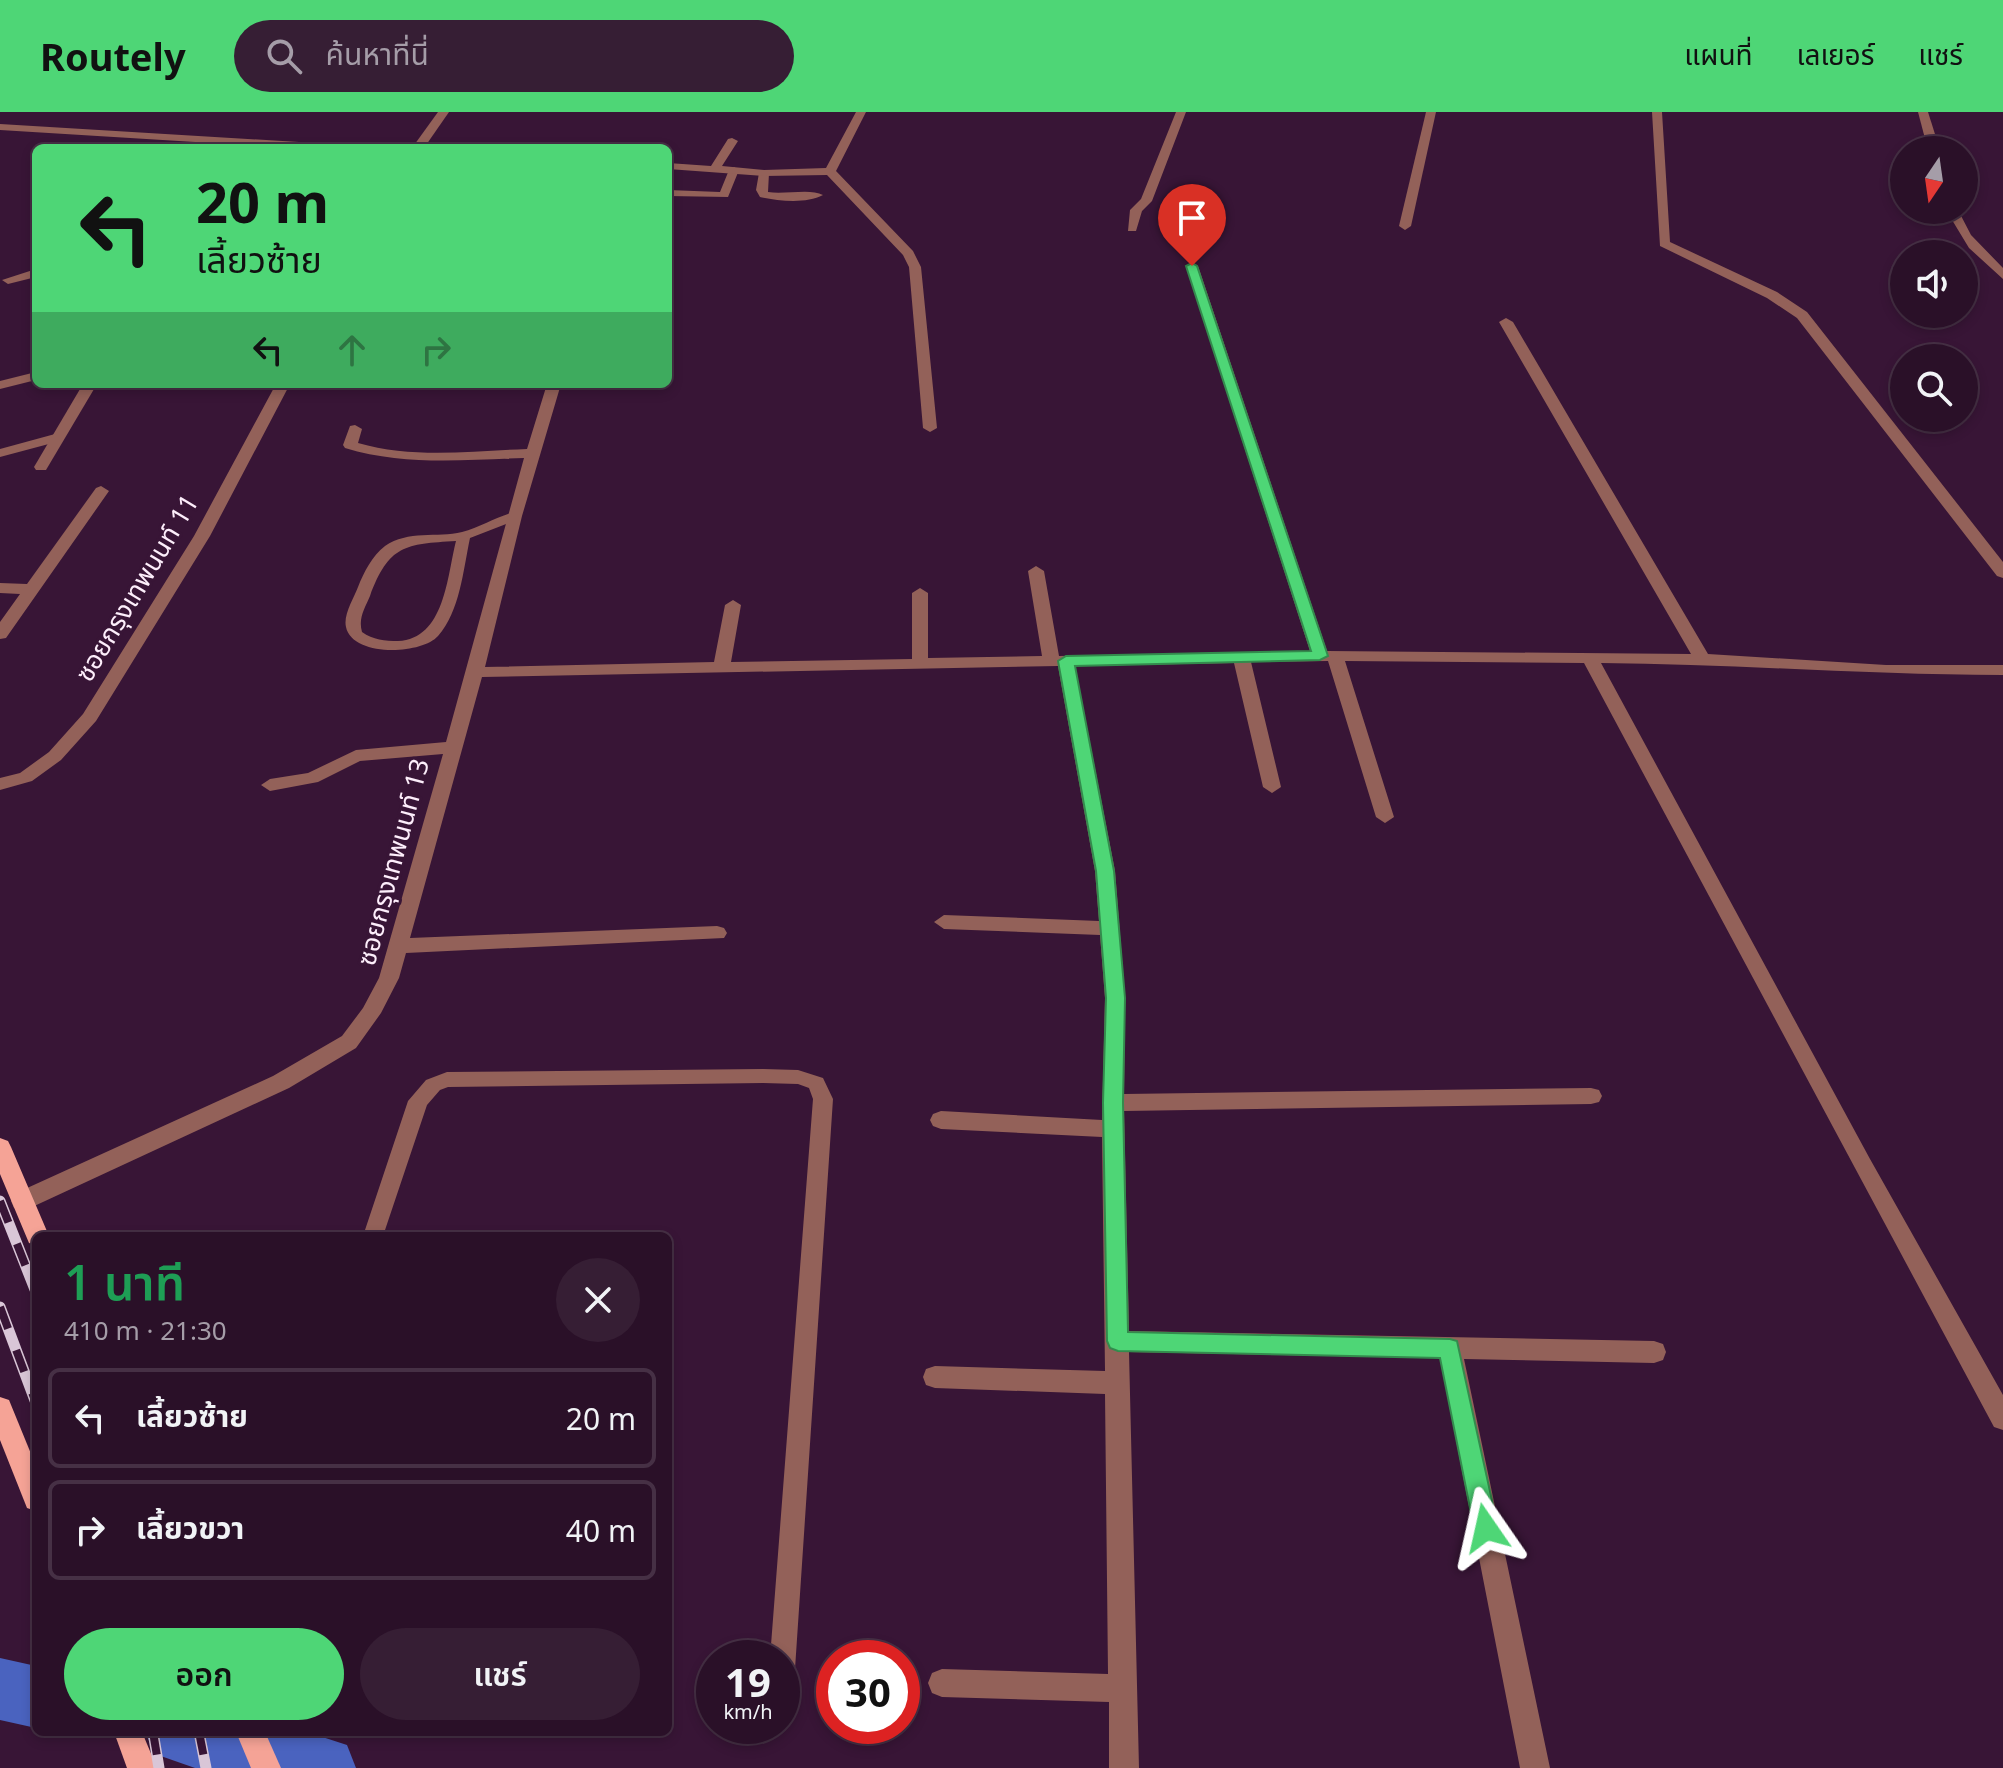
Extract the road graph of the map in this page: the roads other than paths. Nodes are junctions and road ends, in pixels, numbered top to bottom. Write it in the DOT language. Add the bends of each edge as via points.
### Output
graph roads {
  1 [pos="444,112"];
  2 [pos="861,112"];
  3 [pos="1181,112"];
  4 [pos="1431,112"];
  5 [pos="1657,112"];
  6 [pos="1923,112"];
  7 [pos="0,127"];
  8 [pos="1930,136"];
  9 [pos="732,141"];
  10 [pos="178,143"];
  11 [pos="212,144"];
  12 [pos="421,144"];
  13 [pos="672,166"];
  14 [pos="715,169"];
  15 [pos="734,170"];
  16 [pos="830,171"];
  17 [pos="764,173"];
  18 [pos="672,193"];
  19 [pos="818,195"];
  20 [pos="1956,224"];
  21 [pos="1405,226"];
  22 [pos="1132,228"];
  23 [pos="1192,266"];
  24 [pos="0,267"];
  25 [pos="32,274"];
  26 [pos="2003,275"];
  27 [pos="4,281"];
  28 [pos="1506,322"];
  29 [pos="32,377"];
  30 [pos="0,385"];
  31 [pos="87,388"];
  32 [pos="281,388"];
  33 [pos="553,388"];
  34 [pos="930,428"];
  35 [pos="355,429"];
  36 [pos="55,438"];
  37 [pos="0,453"];
  38 [pos="533,453"];
  39 [pos="41,467"];
  40 [pos="101,491"];
  41 [pos="514,516"];
  42 [pos="464,536"];
  43 [pos="1982,545"];
  44 [pos="2003,545"];
  45 [pos="1036,571"];
  46 [pos="2003,573"];
  47 [pos="0,588"];
  48 [pos="29,589"];
  49 [pos="920,593"];
  50 [pos="733,605"];
  51 [pos="0,634"];
  52 [pos="1328,656"];
  53 [pos="1241,657"];
  54 [pos="1590,659"];
  55 [pos="1702,659"];
  56 [pos="1059,661"];
  57 [pos="920,664"];
  58 [pos="722,667"];
  59 [pos="2003,670"];
  60 [pos="475,672"];
  61 [pos="452,747"];
  62 [pos="0,784"];
  63 [pos="270,785"];
  64 [pos="1272,787"];
  65 [pos="1385,817"];
  66 [pos="944,922"];
  67 [pos="1110,928"];
  68 [pos="717,933"];
  69 [pos="398,946"];
  70 [pos="1591,1096"];
  71 [pos="1113,1103"];
  72 [pos="941,1120"];
  73 [pos="1114,1129"];
  74 [pos="0,1147"];
  75 [pos="22,1201"];
  76 [pos="35,1232"];
  77 [pos="374,1232"];
  78 [pos="1118,1341"];
  79 [pos="1450,1348"];
  80 [pos="1654,1352"];
  81 [pos="935,1377"];
  82 [pos="1118,1383"];
  83 [pos="0,1408"];
  84 [pos="2003,1419"];
  85 [pos="32,1489"];
  86 [pos="784,1640"];
  87 [pos="942,1683"];
  88 [pos="1122,1688"];
  89 [pos="130,1736"];
  90 [pos="252,1736"];
  91 [pos="142,1768"];
  92 [pos="266,1768"];
  93 [pos="1124,1768"];
  94 [pos="1535,1768"];
  1 -- 12 [label="street"];
  2 -- 16 [label="street"];
  3 -- 22 [label="street"];
  4 -- 21 [label="street"];
  5 -- 43 [label="street" via="1664,243 1802,315"];
  6 -- 8 [label="street"];
  7 -- 10 [label="street"];
  9 -- 14 [label="street"];
  10 -- 11 [label="street"];
  13 -- 14 [label="street"];
  14 -- 15 [label="street"];
  15 -- 17 [label="street"];
  15 -- 18 [label="lane" via="724,195"];
  16 -- 17 [label="street"];
  16 -- 34 [label="street" via="909,254 915,267"];
  17 -- 19 [label="lane" via="764,195"];
  20 -- 26 [label="street"];
  23 -- 52 [label="street"];
  24 -- 27 [label="street"];
  25 -- 27 [label="street"];
  28 -- 55 [label="street"];
  29 -- 30 [label="street"];
  31 -- 36 [label="street"];
  32 -- 62 [label="street, ซอยกรุงเทพนนท์ 11" via="202,536 90,717 55,756 26,777"];
  33 -- 38 [label="street, ซอยกรุงเทพนนท์ 13"];
  35 -- 38 [label="street" via="350,445 365,451 411,456"];
  36 -- 37 [label="lane"];
  36 -- 39 [label="street"];
  38 -- 41 [label="street, ซอยกรุงเทพนนท์ 13"];
  40 -- 48 [label="street"];
  41 -- 42 [label="lane"];
  41 -- 60 [label="street, ซอยกรุงเทพนนท์ 13"];
  42 -- 42 [label="lane" via="442,617 430,636 418,645 391,646 356,634 352,622 364,588 387,548 402,541"];
  43 -- 44 [label="street"];
  43 -- 46 [label="street"];
  45 -- 56 [label="street"];
  47 -- 48 [label="street"];
  48 -- 51 [label="street"];
  49 -- 57 [label="street"];
  50 -- 58 [label="street"];
  52 -- 53 [label="street"];
  52 -- 54 [label="street"];
  52 -- 65 [label="street"];
  53 -- 56 [label="street"];
  53 -- 64 [label="street"];
  54 -- 55 [label="street"];
  54 -- 84 [label="street"];
  55 -- 59 [label="street" via="1886,670"];
  56 -- 57 [label="street"];
  56 -- 67 [label="street" via="1105,871"];
  57 -- 58 [label="street"];
  58 -- 60 [label="street"];
  60 -- 61 [label="street, ซอยกรุงเทพนนท์ 13"];
  61 -- 63 [label="street" via="356,756 312,778"];
  61 -- 69 [label="street, ซอยกรุงเทพนนท์ 13"];
  66 -- 67 [label="street"];
  67 -- 71 [label="street"];
  68 -- 69 [label="street"];
  69 -- 75 [label="street, ซอยกรุงเทพนนท์ 13" via="377,1002 349,1042 281,1082"];
  70 -- 71 [label="street"];
  71 -- 73 [label="street"];
  72 -- 73 [label="street"];
  73 -- 78 [label="street"];
  74 -- 75 [label="main road"];
  75 -- 76 [label="main road"];
  77 -- 86 [label="lane" via="418,1101 433,1085 447,1080 763,1076 816,1083 823,1099"];
  78 -- 79 [label="street"];
  78 -- 82 [label="street"];
  79 -- 80 [label="street"];
  79 -- 94 [label="street"];
  81 -- 82 [label="street"];
  82 -- 88 [label="street"];
  83 -- 85 [label="main road"];
  87 -- 88 [label="street"];
  88 -- 93 [label="street"];
  89 -- 91 [label="main road"];
  90 -- 92 [label="main road"];
}
